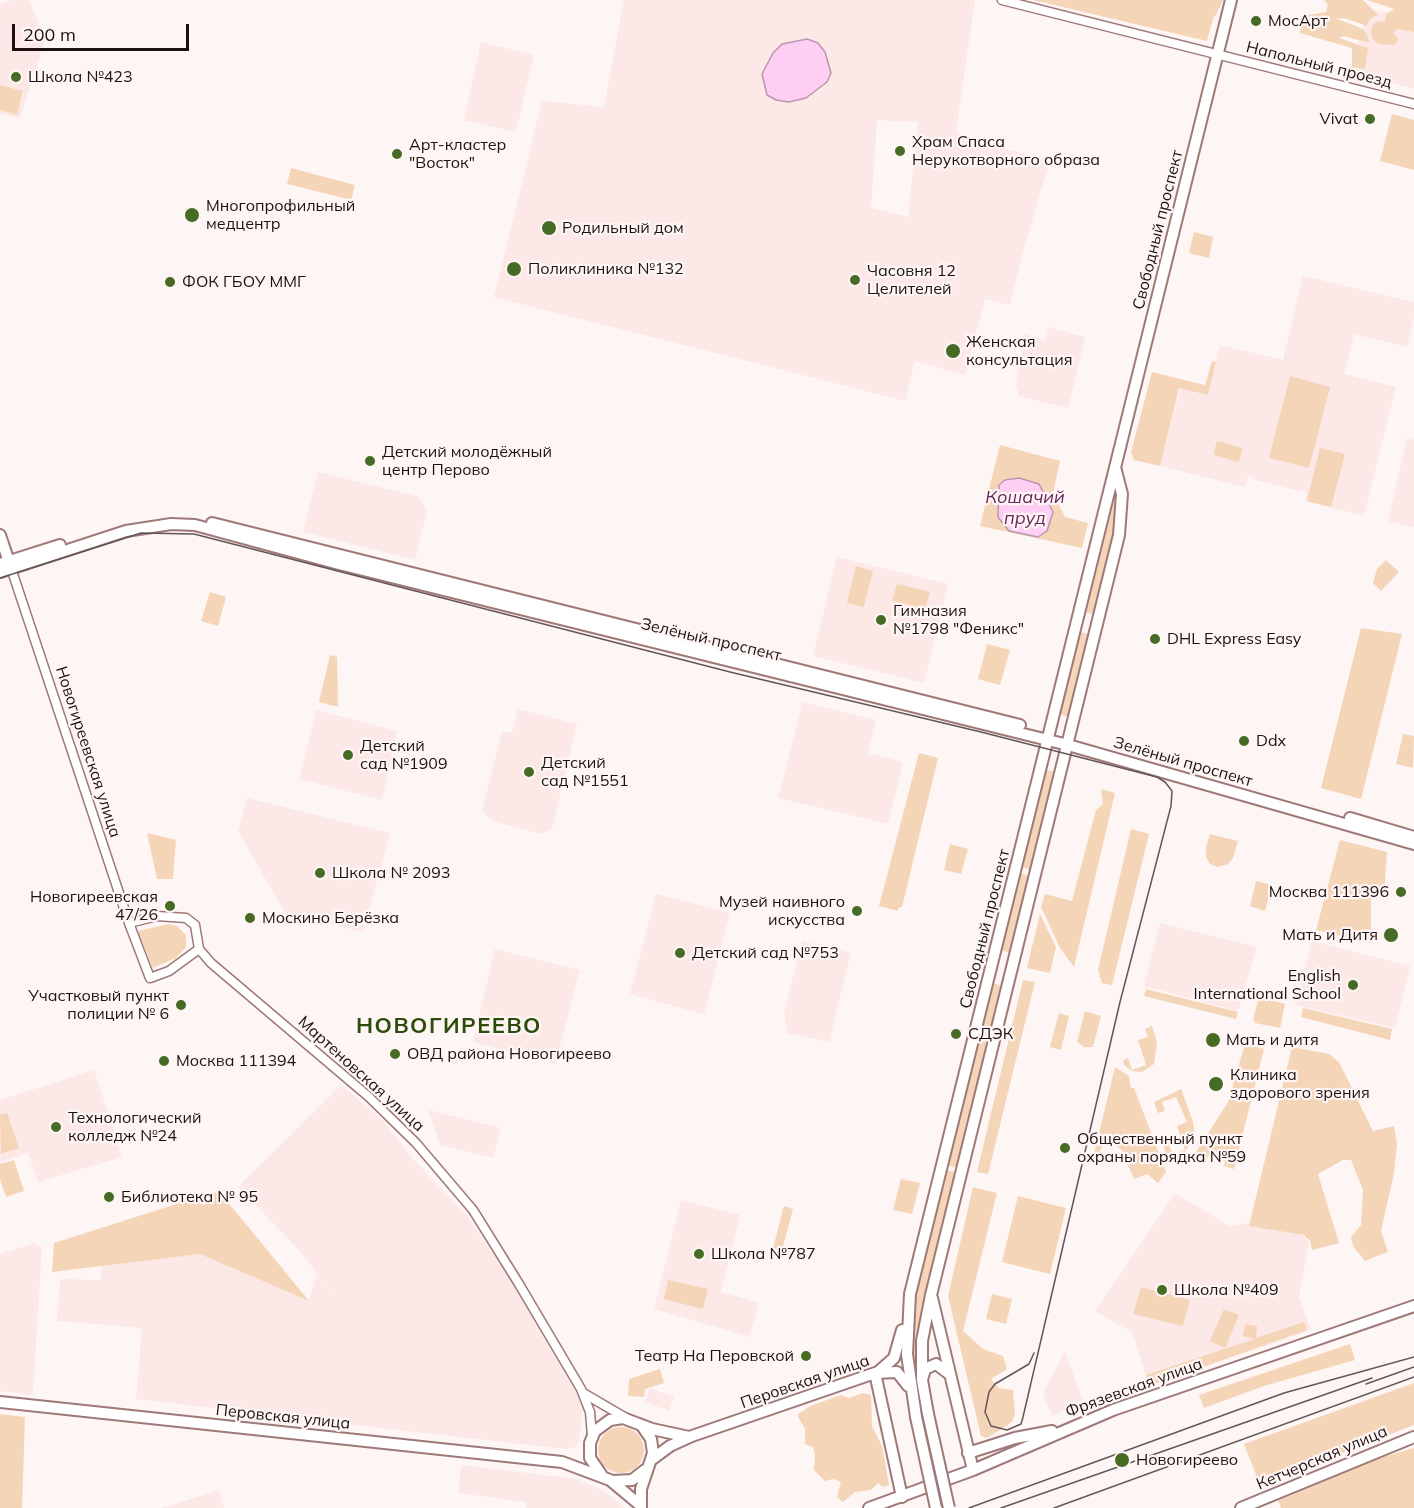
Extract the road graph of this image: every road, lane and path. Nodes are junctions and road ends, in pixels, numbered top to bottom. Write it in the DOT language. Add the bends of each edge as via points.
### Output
graph roads {
  1 [pos="1002,0"];
  2 [pos="1231,0"];
  3 [pos="1217,55"];
  4 [pos="1414,104"];
  5 [pos="1116,467"];
  6 [pos="0,535"];
  7 [pos="5,566"];
  8 [pos="1049,736"];
  9 [pos="1069,741"];
  10 [pos="1414,837"];
  11 [pos="1414,844"];
  12 [pos="129,922"];
  13 [pos="199,949"];
  14 [pos="910,1294"];
  15 [pos="931,1295"];
  16 [pos="1414,1306"];
  17 [pos="875,1373"];
  18 [pos="949,1377"];
  19 [pos="922,1380"];
  20 [pos="581,1389"];
  21 [pos="912,1401"];
  22 [pos="0,1402"];
  23 [pos="635,1422"];
  24 [pos="1070,1428"];
  25 [pos="692,1437"];
  26 [pos="1414,1437"];
  27 [pos="591,1440"];
  28 [pos="969,1453"];
  29 [pos="562,1462"];
  30 [pos="650,1463"];
  31 [pos="973,1470"];
  32 [pos="607,1478"];
  33 [pos="902,1497"];
  34 [pos="641,1506"];
  35 [pos="869,1508"];
  36 [pos="936,1508"];
  37 [pos="949,1508"];
  38 [pos="1241,1508"];
  1 -- 3 [label="street, Напольный проезд"];
  2 -- 3 [label="main road, Свободный проспект"];
  3 -- 4 [label="street, Напольный проезд"];
  3 -- 5 [label="main road, Свободный проспект"];
  5 -- 8 [label="main road, Свободный проспект"];
  5 -- 9 [label="main road, Свободный проспект" via="1122,494 1121,525"];
  6 -- 7 [label="main road, Новогиреевская улица"];
  7 -- 8 [label="main road, Зелёный проспект" via="136,521 160,517 195,519"];
  7 -- 12 [label="street, Новогиреевская улица"];
  8 -- 9 [label="main road, Зелёный проспект"];
  8 -- 14 [label="main road, Свободный проспект"];
  9 -- 10 [label="main road, Зелёный проспект"];
  9 -- 11 [label="main road, Зелёный проспект"];
  9 -- 15 [label="main road, Свободный проспект"];
  12 -- 13 [label="street" via="157,916 186,918 195,925"];
  12 -- 13 [label="street, Новогиреевская улица" via="150,978 169,971"];
  13 -- 20 [label="street, Мартеновская улица" via="393,1119 458,1190"];
  14 -- 17 [label="main road" via="897,1353"];
  14 -- 21 [label="main road, Свободный проспект" via="907,1338"];
  15 -- 18 [label="main road"];
  15 -- 19 [label="main road, Свободный проспект" via="922,1341"];
  16 -- 24 [label="main road, Фрязевская улица"];
  17 -- 21 [label="main road, Перовская улица" via="901,1374"];
  17 -- 25 [label="main road, Перовская улица"];
  17 -- 33 [label="main road"];
  18 -- 19 [label="main road" via="941,1365 932,1364 925,1369"];
  18 -- 28 [label="main road"];
  19 -- 37 [label="main road, Свободный проспект, bridge"];
  20 -- 23 [label="street" via="591,1400"];
  20 -- 27 [label="street" via="590,1412"];
  21 -- 36 [label="main road, bridge"];
  22 -- 29 [label="main road, Перовская улица"];
  23 -- 25 [label="main road"];
  23 -- 27 [label="main road" via="610,1420 599,1427"];
  23 -- 30 [label="main road" via="651,1439"];
  24 -- 28 [label="main road" via="1015,1438"];
  24 -- 31 [label="main road, Фрязевская улица"];
  25 -- 30 [label="main road, Перовская улица" via="670,1446"];
  26 -- 38 [label="main road, Кетчерская улица"];
  27 -- 29 [label="main road" via="578,1457"];
  27 -- 32 [label="main road" via="592,1464"];
  28 -- 31 [label="main road"];
  29 -- 32 [label="main road, Перовская улица"];
  30 -- 32 [label="main road" via="632,1480"];
  30 -- 34 [label="main road" via="641,1489"];
  31 -- 33 [label="main road, Фрязевская улица"];
  32 -- 34 [label="main road"];
  33 -- 35 [label="main road, Фрязевская улица"];
}
